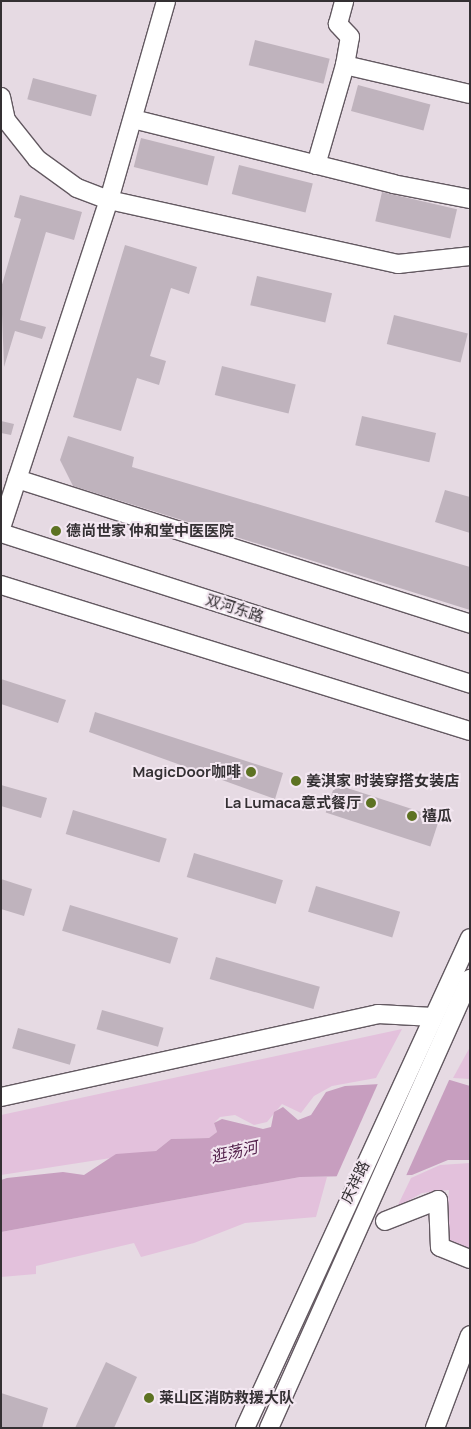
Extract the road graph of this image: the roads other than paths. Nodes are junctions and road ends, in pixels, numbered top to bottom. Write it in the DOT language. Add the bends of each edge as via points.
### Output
graph roads {
  1 [pos="166,1"];
  2 [pos="344,1"];
  3 [pos="345,65"];
  4 [pos="470,94"];
  5 [pos="1,98"];
  6 [pos="133,119"];
  7 [pos="316,165"];
  8 [pos="470,198"];
  9 [pos="109,200"];
  10 [pos="470,256"];
  11 [pos="17,478"];
  12 [pos="1,528"];
  13 [pos="1,533"];
  14 [pos="1,585"];
  15 [pos="470,624"];
  16 [pos="470,684"];
  17 [pos="470,731"];
  18 [pos="470,938"];
  19 [pos="470,979"];
  20 [pos="433,1017"];
  21 [pos="1,1097"];
  22 [pos="385,1221"];
  23 [pos="470,1259"];
  24 [pos="470,1335"];
  25 [pos="245,1428"];
  26 [pos="269,1428"];
  27 [pos="435,1428"];
  1 -- 6 [label="street"];
  2 -- 3 [label="street" via="338,24 350,37"];
  3 -- 4 [label="street"];
  3 -- 7 [label="street"];
  5 -- 9 [label="street" via="6,120 37,159 77,188"];
  6 -- 7 [label="street"];
  6 -- 9 [label="street"];
  7 -- 8 [label="street"];
  9 -- 10 [label="street" via="398,264"];
  9 -- 11 [label="street"];
  11 -- 12 [label="street"];
  11 -- 15 [label="street"];
  13 -- 16 [label="street, 双河东路"];
  14 -- 17 [label="street"];
  18 -- 20 [label="street, 庆祥路"];
  19 -- 26 [label="street, 庆祥路"];
  20 -- 21 [label="street" via="378,1014"];
  20 -- 25 [label="street, 庆祥路" via="340,1213"];
  22 -- 23 [label="street" via="438,1200 440,1247"];
  24 -- 27 [label="street"];
}
